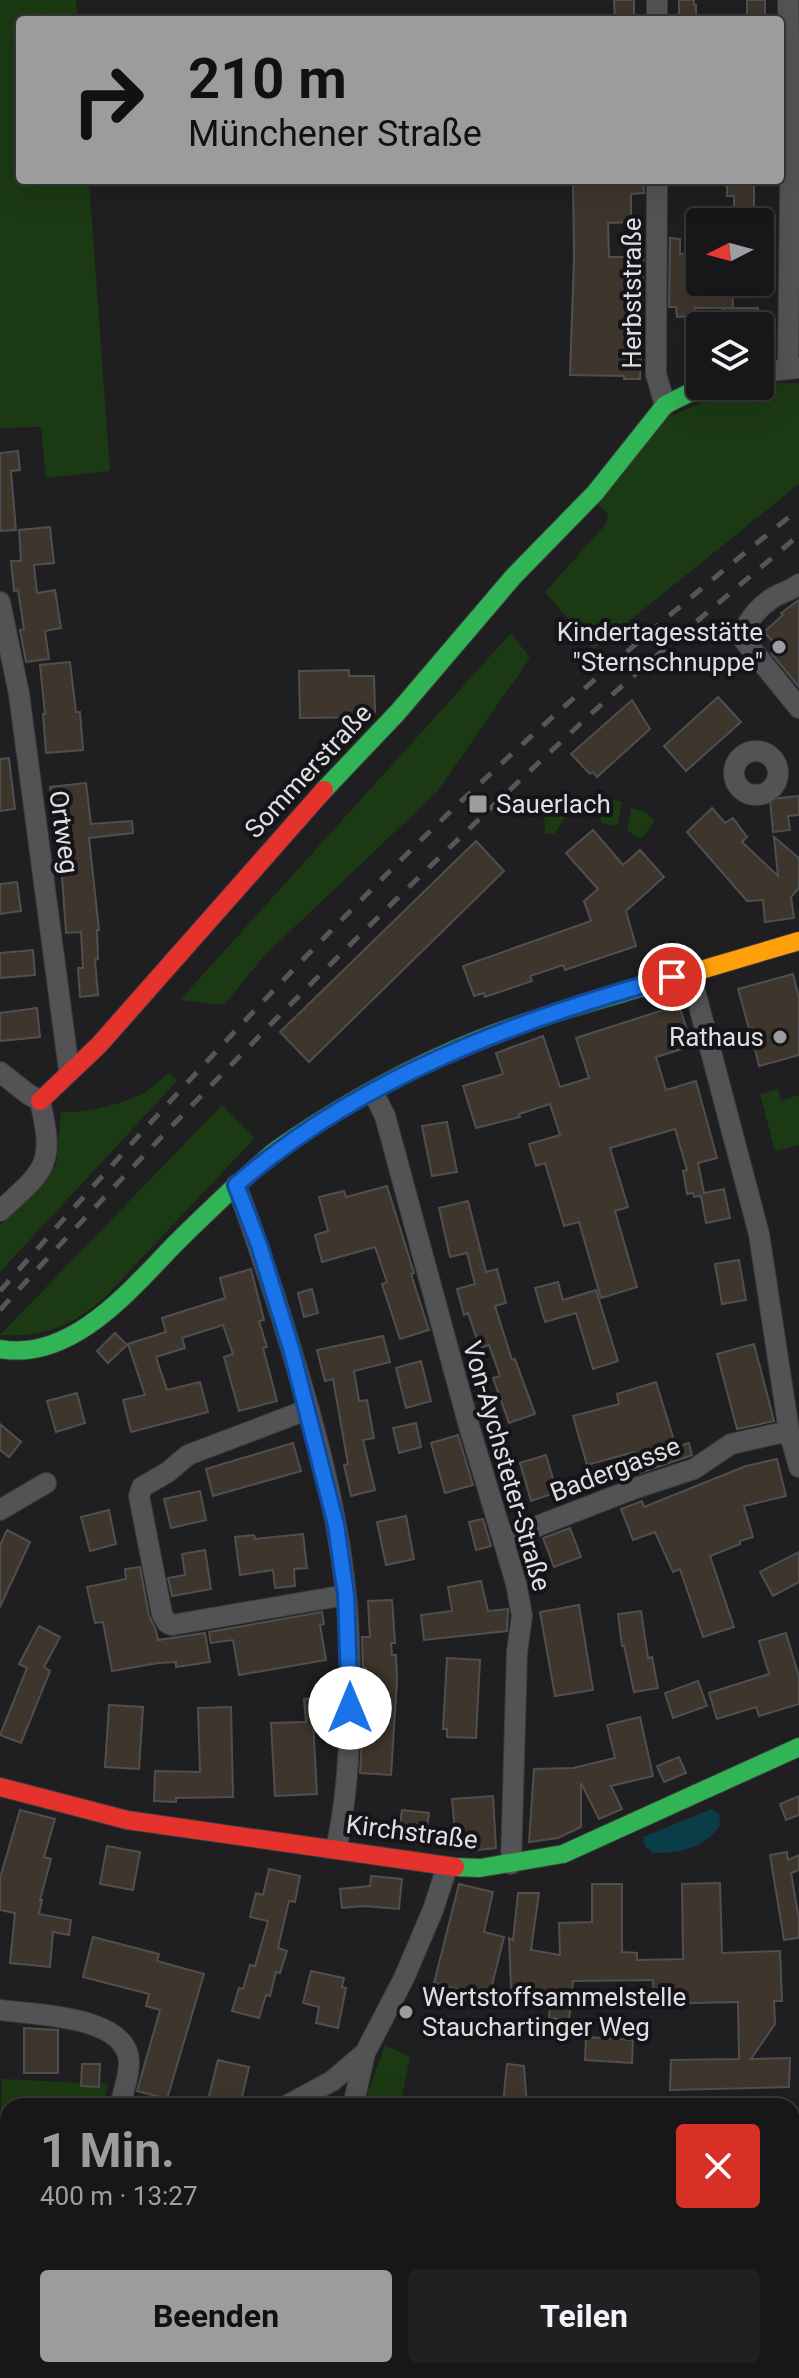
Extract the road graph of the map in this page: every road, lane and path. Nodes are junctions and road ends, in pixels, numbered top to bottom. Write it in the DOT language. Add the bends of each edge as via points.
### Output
graph roads {
  1 [pos="788,0"];
  2 [pos="657,184"];
  3 [pos="794,368"];
  4 [pos="774,370"];
  5 [pos="686,394"];
  6 [pos="665,405"];
  7 [pos="799,584"];
  8 [pos="0,602"];
  9 [pos="799,708"];
  10 [pos="799,765"];
  11 [pos="778,768"];
  12 [pos="799,941"];
  13 [pos="690,972"];
  14 [pos="69,1070"];
  15 [pos="0,1072"];
  16 [pos="373,1092"];
  17 [pos="40,1101"];
  18 [pos="236,1185"];
  19 [pos="0,1211"];
  20 [pos="0,1349"];
  21 [pos="309,1409"];
  22 [pos="789,1431"];
  23 [pos="799,1467"];
  24 [pos="46,1483"];
  25 [pos="0,1510"];
  26 [pos="504,1539"];
  27 [pos="346,1595"];
  28 [pos="799,1747"];
  29 [pos="0,1787"];
  30 [pos="336,1849"];
  31 [pos="511,1864"];
  32 [pos="447,1867"];
  33 [pos="0,2010"];
  34 [pos="365,2053"];
  35 [pos="122,2098"];
  36 [pos="301,2098"];
  37 [pos="355,2098"];
  1 -- 3 [label="street"];
  2 -- 6 [label="street, Herbststraße" via="656,374"];
  3 -- 4 [label="street"];
  5 -- 6 [label="street, Sommerstraße"];
  6 -- 14 [label="street, Sommerstraße" via="595,493 513,577 99,1045"];
  7 -- 9 [label="street" via="772,598 743,632"];
  8 -- 14 [label="street, Ortweg" via="19,694"];
  10 -- 11 [label="street"];
  12 -- 13 [label="street"];
  13 -- 16 [label="street" via="449,1052"];
  13 -- 22 [label="street" via="759,1234"];
  14 -- 17 [label="street, Sommerstraße"];
  15 -- 17 [label="street"];
  16 -- 18 [label="street" via="276,1151"];
  16 -- 26 [label="street, Von-Aychsteter-Straße" via="385,1116"];
  17 -- 19 [label="street" via="48,1132 42,1171"];
  18 -- 20 [label="street" via="117,1304 84,1329 48,1345"];
  18 -- 21 [label="street"];
  21 -- 27 [label="street"];
  21 -- 27 [label="street" via="188,1455 142,1487 139,1496 159,1599 164,1619 172,1625"];
  22 -- 23 [label="street"];
  22 -- 26 [label="street, Badergasse" via="731,1444 694,1469"];
  24 -- 25 [label="street"];
  26 -- 31 [label="street, Von-Aychsteter-Straße" via="522,1616"];
  27 -- 30 [label="street" via="349,1765"];
  28 -- 31 [label="street, Kirchstraße" via="563,1854"];
  29 -- 30 [label="street, Kirchstraße" via="127,1820"];
  30 -- 32 [label="street, Kirchstraße"];
  31 -- 32 [label="street, Kirchstraße"];
  32 -- 34 [label="street" via="404,1978"];
  33 -- 35 [label="street" via="74,2020 105,2028 121,2039 129,2061"];
  34 -- 36 [label="street" via="332,2081"];
  34 -- 37 [label="street"];
}
